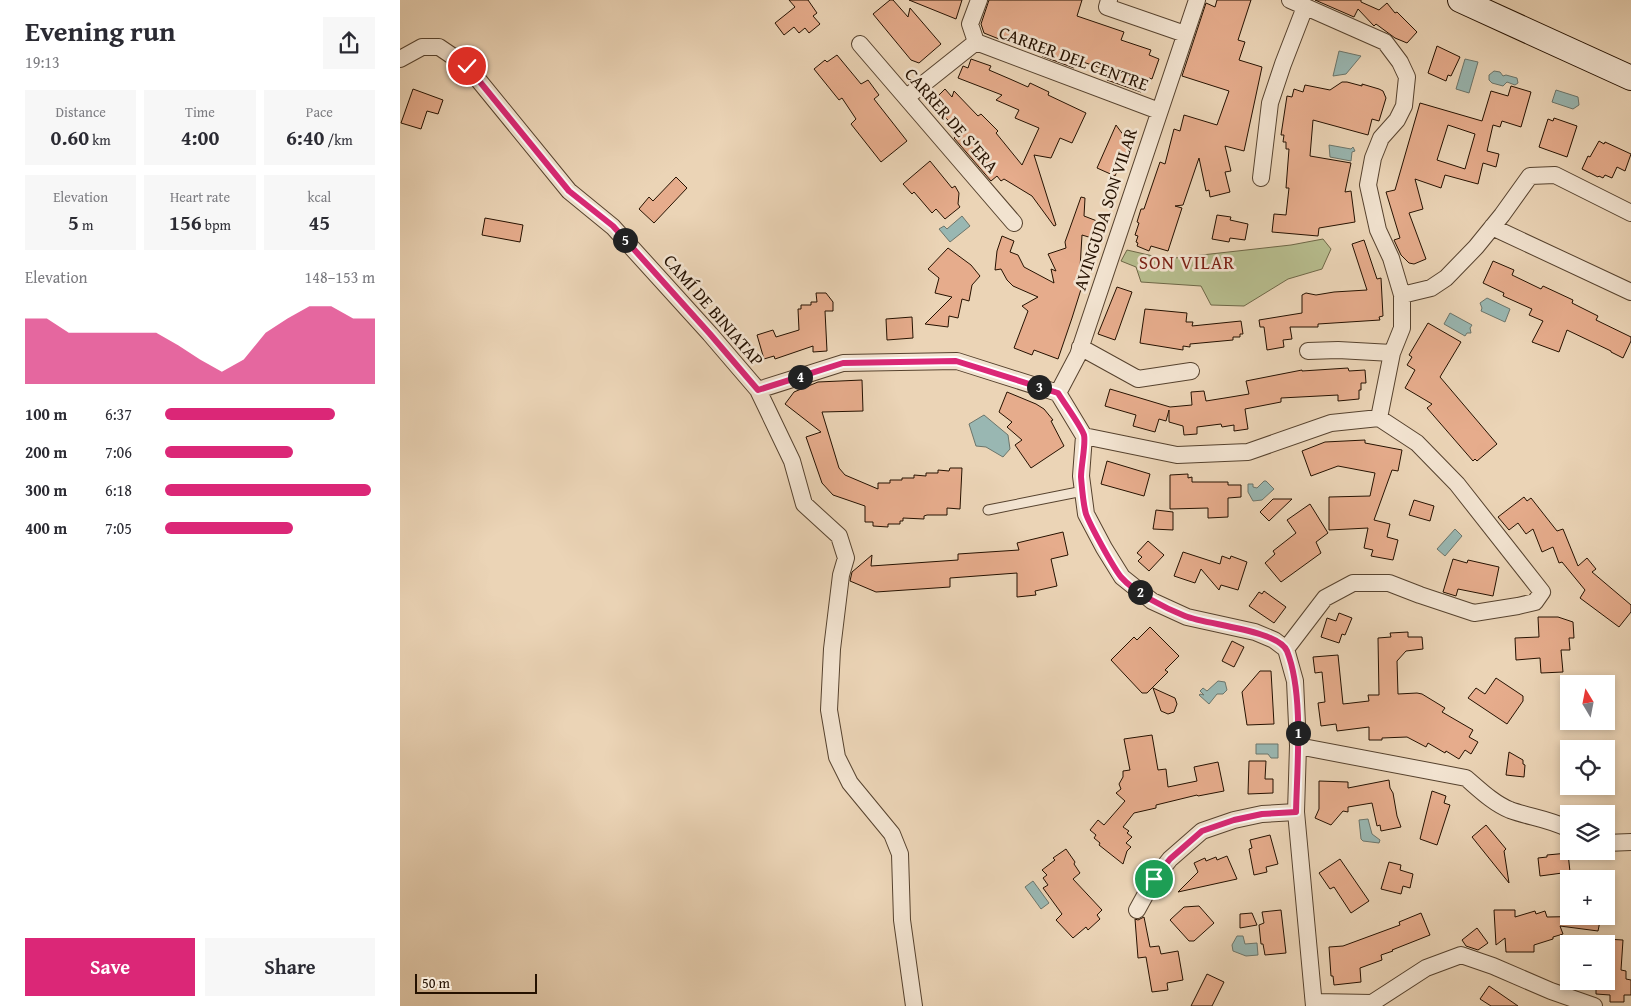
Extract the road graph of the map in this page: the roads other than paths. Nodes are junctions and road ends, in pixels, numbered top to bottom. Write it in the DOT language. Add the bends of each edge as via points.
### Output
graph roads {
  1 [pos="979,0"];
  2 [pos="1109,0"];
  3 [pos="1197,0"];
  4 [pos="1460,0"];
  5 [pos="1297,3"];
  6 [pos="1185,34"];
  7 [pos="976,42"];
  8 [pos="860,44"];
  9 [pos="400,59"];
  10 [pos="1631,78"];
  11 [pos="907,97"];
  12 [pos="1159,111"];
  13 [pos="1261,178"];
  14 [pos="1631,213"];
  15 [pos="1014,223"];
  16 [pos="1492,227"];
  17 [pos="1631,292"];
  18 [pos="1402,295"];
  19 [pos="1080,347"];
  20 [pos="1308,351"];
  21 [pos="1392,353"];
  22 [pos="1191,371"];
  23 [pos="758,390"];
  24 [pos="1058,393"];
  25 [pos="1379,418"];
  26 [pos="1084,436"];
  27 [pos="1083,491"];
  28 [pos="988,510"];
  29 [pos="1286,649"];
  30 [pos="1298,746"];
  31 [pos="1296,812"];
  32 [pos="1560,825"];
  33 [pos="1631,842"];
  34 [pos="1615,843"];
  35 [pos="1137,910"];
  36 [pos="1314,1004"];
  37 [pos="914,1006"];
  38 [pos="1594,1006"];
  1 -- 7 [label="street" via="970,24"];
  2 -- 6 [label="street" via="1107,7"];
  3 -- 6 [label="street, AVINGUDA SON VILAR"];
  4 -- 10 [label="main road"];
  5 -- 13 [label="street" via="1270,103"];
  5 -- 18 [label="street" via="1385,42 1407,77 1404,106 1381,138 1368,185 1378,230"];
  6 -- 12 [label="street, AVINGUDA SON VILAR"];
  7 -- 11 [label="street"];
  7 -- 12 [label="street, CARRER DEL CENTRE"];
  8 -- 11 [label="street, CARRER DE S'ERA"];
  9 -- 23 [label="street, CAMÍ DE BINIATAP" via="422,46 439,47 467,66 569,191 613,226"];
  11 -- 15 [label="street, CARRER DE S'ERA"];
  12 -- 19 [label="street, AVINGUDA SON VILAR"];
  14 -- 16 [label="street" via="1554,175 1530,176"];
  16 -- 17 [label="street"];
  16 -- 18 [label="street" via="1446,278 1431,288"];
  18 -- 21 [label="street" via="1402,328"];
  19 -- 22 [label="street" via="1138,379"];
  19 -- 24 [label="street, AVINGUDA SON VILAR"];
  20 -- 21 [label="street"];
  21 -- 25 [label="street"];
  23 -- 24 [label="street" via="843,363 956,361"];
  23 -- 37 [label="street, CAMÍ DE BINIATAP" via="792,461 804,504 839,536 846,558 832,649 831,719 837,757 850,783 892,834 900,854 902,920"];
  24 -- 26 [label="street"];
  25 -- 26 [label="street" via="1331,423 1248,452 1178,455"];
  25 -- 29 [label="street" via="1417,443 1456,484 1542,592 1535,602 1474,613 1389,583 1353,583 1325,598"];
  26 -- 27 [label="street"];
  27 -- 28 [label="lane"];
  27 -- 29 [label="street" via="1086,514 1104,548 1122,577 1144,595 1187,617 1255,632"];
  29 -- 30 [label="street" via="1295,681"];
  30 -- 31 [label="street"];
  30 -- 32 [label="street" via="1466,778 1509,809"];
  31 -- 35 [label="street" via="1262,814 1202,831 1170,859 1154,879"];
  31 -- 36 [label="street"];
  33 -- 34 [label="street"];
  36 -- 38 [label="street" via="1372,1003 1426,968 1461,955"];
}
